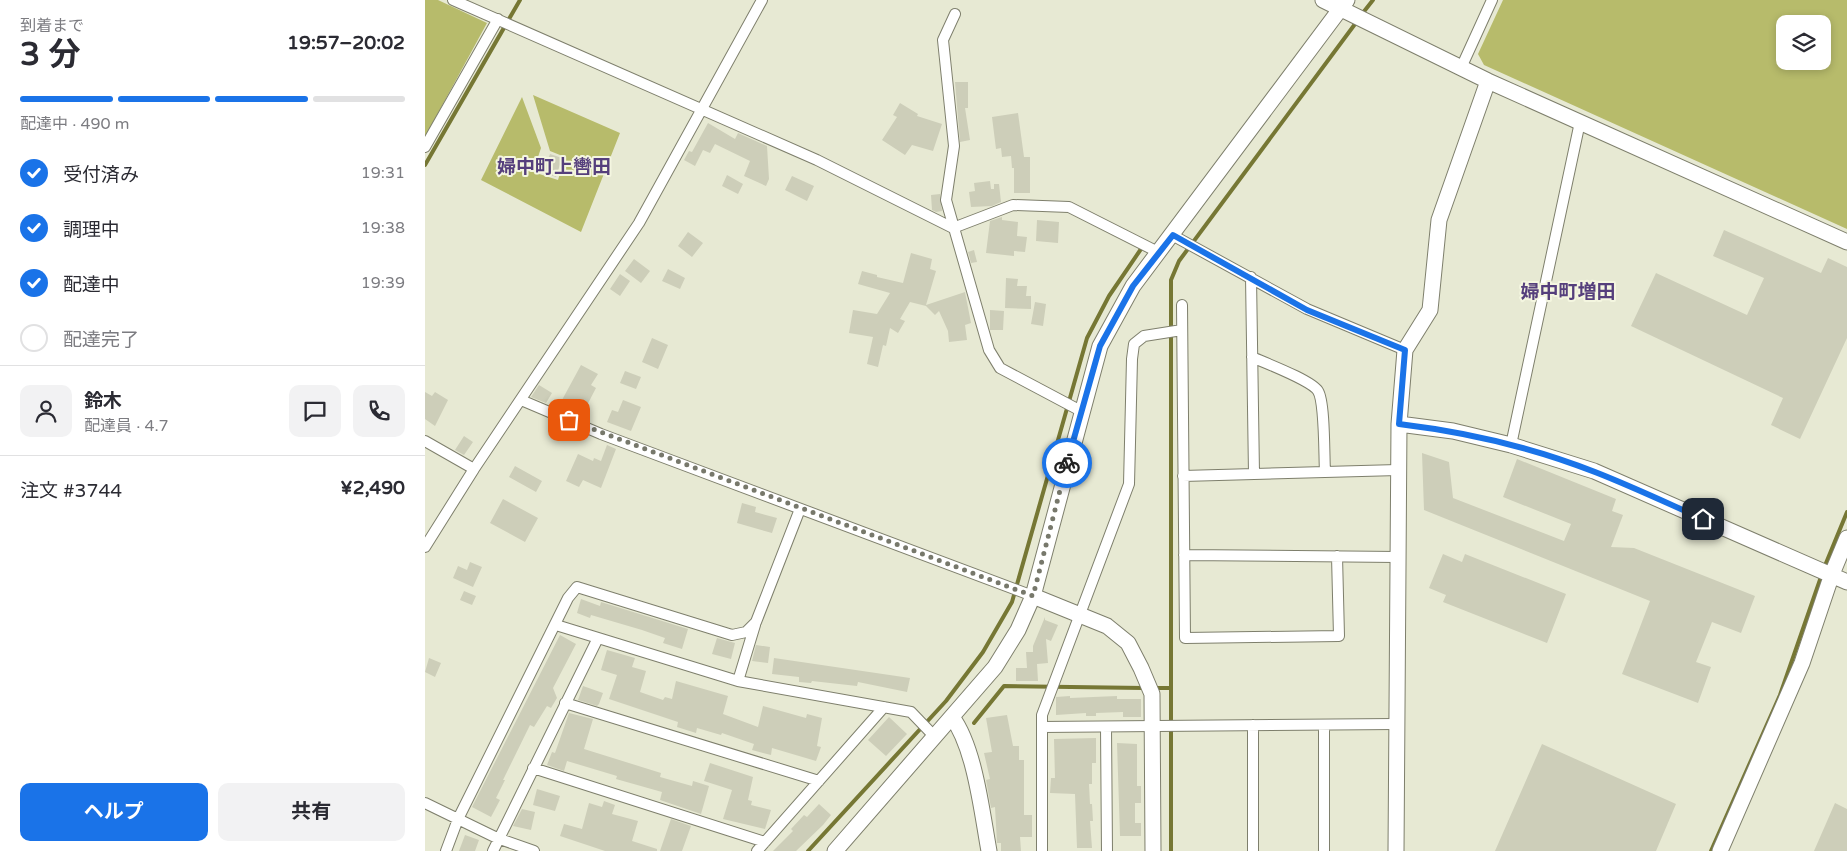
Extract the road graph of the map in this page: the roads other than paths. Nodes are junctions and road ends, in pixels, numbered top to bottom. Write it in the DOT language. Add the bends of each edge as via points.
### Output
graph roads {
  1 [pos="453,0"];
  2 [pos="762,0"];
  3 [pos="1323,0"];
  4 [pos="1492,0"];
  5 [pos="1343,5"];
  6 [pos="955,14"];
  7 [pos="498,19"];
  8 [pos="1461,68"];
  9 [pos="1488,81"];
  10 [pos="703,109"];
  11 [pos="1580,122"];
  12 [pos="425,147"];
  13 [pos="953,228"];
  14 [pos="1173,235"];
  15 [pos="1847,242"];
  16 [pos="1158,252"];
  17 [pos="1251,277"];
  18 [pos="1181,305"];
  19 [pos="1182,330"];
  20 [pos="1405,350"];
  21 [pos="1252,357"];
  22 [pos="521,400"];
  23 [pos="1081,411"];
  24 [pos="1399,424"];
  25 [pos="425,441"];
  26 [pos="1511,445"];
  27 [pos="474,469"];
  28 [pos="1398,470"];
  29 [pos="1325,472"];
  30 [pos="1254,474"];
  31 [pos="1183,476"];
  32 [pos="801,510"];
  33 [pos="1847,538"];
  34 [pos="425,547"];
  35 [pos="1184,555"];
  36 [pos="1337,556"];
  37 [pos="1397,556"];
  38 [pos="1831,574"];
  39 [pos="1847,582"];
  40 [pos="1033,596"];
  41 [pos="1080,613"];
  42 [pos="756,622"];
  43 [pos="556,625"];
  44 [pos="598,638"];
  45 [pos="738,681"];
  46 [pos="565,703"];
  47 [pos="885,707"];
  48 [pos="952,717"];
  49 [pos="1395,724"];
  50 [pos="1253,725"];
  51 [pos="1324,725"];
  52 [pos="1153,726"];
  53 [pos="1042,727"];
  54 [pos="1106,727"];
  55 [pos="935,736"];
  56 [pos="533,768"];
  57 [pos="819,781"];
  58 [pos="425,803"];
  59 [pos="458,819"];
  60 [pos="497,838"];
  61 [pos="765,842"];
  62 [pos="447,851"];
  63 [pos="493,851"];
  64 [pos="534,851"];
  65 [pos="757,851"];
  66 [pos="835,851"];
  67 [pos="989,851"];
  68 [pos="1042,851"];
  69 [pos="1107,851"];
  70 [pos="1153,851"];
  71 [pos="1253,851"];
  72 [pos="1325,851"];
  73 [pos="1396,851"];
  74 [pos="1720,851"];
  1 -- 7 [label="street"];
  2 -- 10 [label="street"];
  3 -- 5 [label="street"];
  4 -- 8 [label="street"];
  5 -- 8 [label="street"];
  5 -- 14 [label="street"];
  6 -- 13 [label="street" via="943,40 954,146 946,200"];
  7 -- 10 [label="street"];
  7 -- 12 [label="street"];
  8 -- 9 [label="street"];
  9 -- 11 [label="street"];
  9 -- 20 [label="street" via="1439,220 1430,310"];
  10 -- 13 [label="street" via="817,160"];
  10 -- 22 [label="street" via="639,223"];
  11 -- 15 [label="street"];
  11 -- 26 [label="street"];
  13 -- 16 [label="street" via="1013,205 1069,207"];
  13 -- 23 [label="street" via="989,350 1000,368"];
  14 -- 16 [label="street"];
  14 -- 17 [label="street"];
  16 -- 23 [label="street" via="1133,286 1100,346"];
  17 -- 20 [label="street" via="1307,310"];
  17 -- 21 [label="street"];
  18 -- 19 [label="street"];
  19 -- 31 [label="street"];
  19 -- 41 [label="street" via="1144,336 1135,344 1129,484"];
  20 -- 24 [label="street"];
  21 -- 29 [label="street" via="1310,384 1318,391"];
  21 -- 30 [label="street"];
  22 -- 27 [label="street"];
  22 -- 32 [label="street"];
  23 -- 40 [label="street"];
  24 -- 26 [label="street" via="1453,431"];
  24 -- 28 [label="street"];
  25 -- 27 [label="street"];
  26 -- 38 [label="street" via="1594,471"];
  27 -- 34 [label="street"];
  28 -- 29 [label="street"];
  28 -- 37 [label="street"];
  29 -- 30 [label="street"];
  30 -- 31 [label="street"];
  31 -- 35 [label="street"];
  32 -- 40 [label="street"];
  32 -- 42 [label="street"];
  33 -- 38 [label="street"];
  35 -- 36 [label="street"];
  35 -- 36 [label="street" via="1185,638 1339,636"];
  36 -- 37 [label="street"];
  37 -- 49 [label="street"];
  38 -- 39 [label="street"];
  38 -- 74 [label="street" via="1803,663"];
  40 -- 41 [label="street"];
  40 -- 48 [label="street" via="1018,630 995,667"];
  41 -- 52 [label="street" via="1107,626 1128,644 1152,694"];
  41 -- 53 [label="street" via="1042,715"];
  42 -- 43 [label="street" via="746,632 732,635 577,587 568,598"];
  42 -- 45 [label="street"];
  43 -- 44 [label="street"];
  43 -- 59 [label="street"];
  44 -- 45 [label="street"];
  44 -- 46 [label="street"];
  45 -- 47 [label="street"];
  46 -- 56 [label="street"];
  46 -- 57 [label="street"];
  47 -- 55 [label="street" via="911,712"];
  47 -- 57 [label="street"];
  48 -- 55 [label="street"];
  48 -- 67 [label="street" via="962,730"];
  49 -- 51 [label="street"];
  49 -- 73 [label="street"];
  50 -- 51 [label="street"];
  50 -- 52 [label="street"];
  50 -- 71 [label="street"];
  51 -- 72 [label="street"];
  52 -- 54 [label="street"];
  52 -- 70 [label="street"];
  53 -- 54 [label="street"];
  53 -- 68 [label="street"];
  54 -- 69 [label="street"];
  55 -- 66 [label="street"];
  56 -- 60 [label="street"];
  56 -- 61 [label="street"];
  57 -- 61 [label="street"];
  58 -- 59 [label="street"];
  59 -- 60 [label="street"];
  59 -- 62 [label="street"];
  60 -- 63 [label="street"];
  60 -- 64 [label="street"];
  61 -- 65 [label="street"];
}
